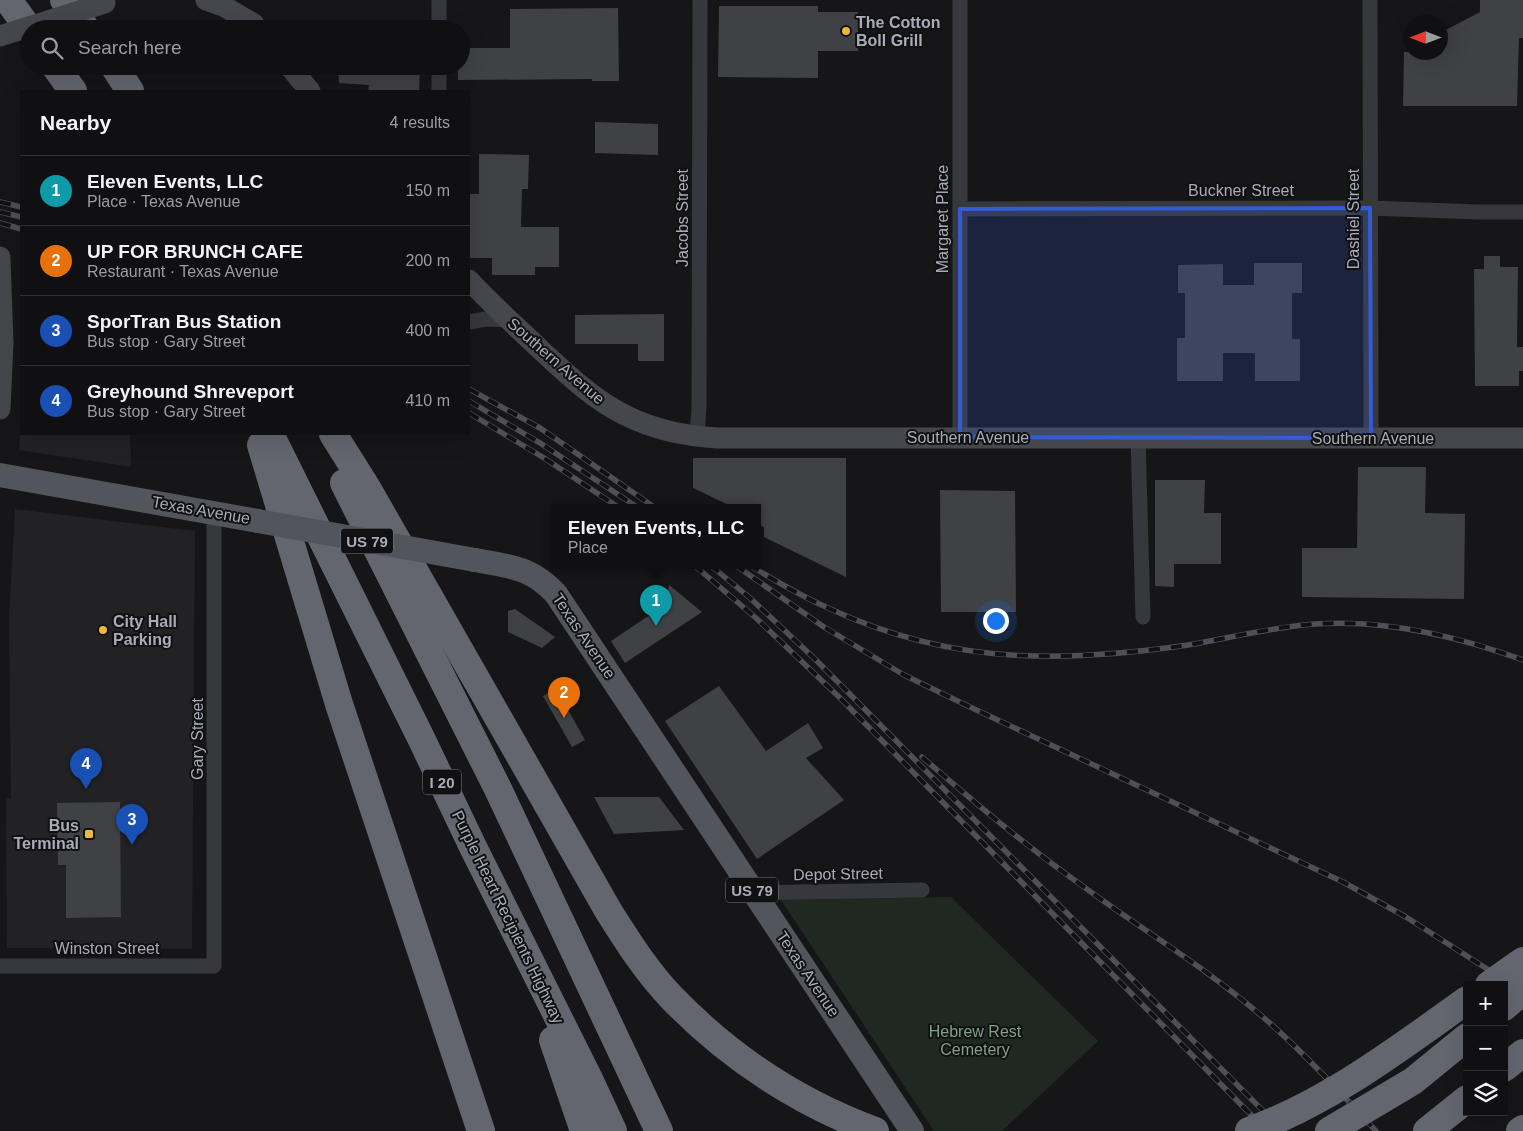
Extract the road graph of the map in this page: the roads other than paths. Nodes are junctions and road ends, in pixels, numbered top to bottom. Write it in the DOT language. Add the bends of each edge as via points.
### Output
graph roads {
  1 [pos="8,0"];
  2 [pos="64,0"];
  3 [pos="206,0"];
  4 [pos="235,0"];
  5 [pos="439,0"];
  6 [pos="700,0"];
  7 [pos="960,0"];
  8 [pos="1370,0"];
  9 [pos="111,2"];
  10 [pos="22,20"];
  11 [pos="52,20"];
  12 [pos="79,20"];
  13 [pos="246,20"];
  14 [pos="251,20"];
  15 [pos="439,20"];
  16 [pos="20,30"];
  17 [pos="0,36"];
  18 [pos="61,75"];
  19 [pos="120,75"];
  20 [pos="297,75"];
  21 [pos="439,75"];
  22 [pos="72,90"];
  23 [pos="129,90"];
  24 [pos="309,90"];
  25 [pos="439,90"];
  26 [pos="1370,208"];
  27 [pos="960,209"];
  28 [pos="1523,212"];
  29 [pos="0,257"];
  30 [pos="470,281"];
  31 [pos="509,320"];
  32 [pos="470,322"];
  33 [pos="0,409"];
  34 [pos="257,435"];
  35 [pos="270,435"];
  36 [pos="321,435"];
  37 [pos="334,435"];
  38 [pos="697,437"];
  39 [pos="960,437"];
  40 [pos="1138,437"];
  41 [pos="1371,438"];
  42 [pos="1523,438"];
  43 [pos="0,475"];
  44 [pos="214,513"];
  45 [pos="1143,617"];
  46 [pos="922,890"];
  47 [pos="754,893"];
  48 [pos="519,942"];
  49 [pos="1523,961"];
  50 [pos="0,966"];
  51 [pos="214,966"];
  52 [pos="1495,981"];
  53 [pos="1523,991"];
  54 [pos="1463,1003"];
  55 [pos="1508,1004"];
  56 [pos="1463,1040"];
  57 [pos="1523,1053"];
  58 [pos="1508,1065"];
  59 [pos="1463,1102"];
  60 [pos="481,1131"];
  61 [pos="584,1131"];
  62 [pos="613,1131"];
  63 [pos="659,1131"];
  64 [pos="875,1131"];
  65 [pos="912,1131"];
  66 [pos="1249,1131"];
  67 [pos="1329,1131"];
  68 [pos="1427,1131"];
  1 -- 10 [label="highway"];
  2 -- 12 [label="highway"];
  3 -- 13 [label="street"];
  4 -- 14 [label="street"];
  5 -- 15 [label="street"];
  6 -- 38 [label="street, Jacobs Street"];
  7 -- 27 [label="street, Margaret Place"];
  8 -- 26 [label="street, Dashiel Street"];
  9 -- 11 [label="street, bridge"];
  16 -- 17 [label="street, bridge"];
  18 -- 22 [label="highway"];
  19 -- 23 [label="highway"];
  20 -- 24 [label="street"];
  21 -- 25 [label="street"];
  26 -- 27 [label="street, Buckner Street"];
  26 -- 28 [label="street, Buckner Street"];
  26 -- 41 [label="street, Dashiel Street"];
  27 -- 39 [label="street, Margaret Place"];
  29 -- 33 [label="street" via="3,343"];
  30 -- 31 [label="street, Southern Avenue"];
  31 -- 32 [label="street"];
  31 -- 38 [label="street, Southern Avenue" via="597,399 641,423"];
  34 -- 60 [label="highway" via="339,704"];
  35 -- 48 [label="highway, Purple Heart Recipients Highway / I 20"];
  36 -- 63 [label="highway" via="486,765"];
  37 -- 64 [label="highway" via="462,652 609,912 648,969 672,998 716,1038 771,1079 819,1108"];
  38 -- 39 [label="street, Southern Avenue"];
  39 -- 40 [label="street, Southern Avenue"];
  40 -- 41 [label="street, Southern Avenue"];
  40 -- 45 [label="street"];
  41 -- 42 [label="street, Southern Avenue"];
  43 -- 44 [label="main road, Texas Avenue / US 79"];
  44 -- 47 [label="main road, Texas Avenue / US 79, bridge" via="512,567 531,573 546,583"];
  44 -- 51 [label="street, Gary Street"];
  46 -- 47 [label="street, Depot Street"];
  47 -- 65 [label="main road, Texas Avenue / US 79"];
  48 -- 61 [label="highway"];
  48 -- 62 [label="highway, Purple Heart Recipients Highway / I 20"];
  49 -- 52 [label="highway, bridge"];
  50 -- 51 [label="street, Winston Street"];
  53 -- 55 [label="highway, bridge"];
  54 -- 66 [label="highway, bridge" via="1318,1100"];
  56 -- 67 [label="highway, bridge" via="1413,1081"];
  57 -- 58 [label="highway"];
  59 -- 68 [label="highway"];
}
